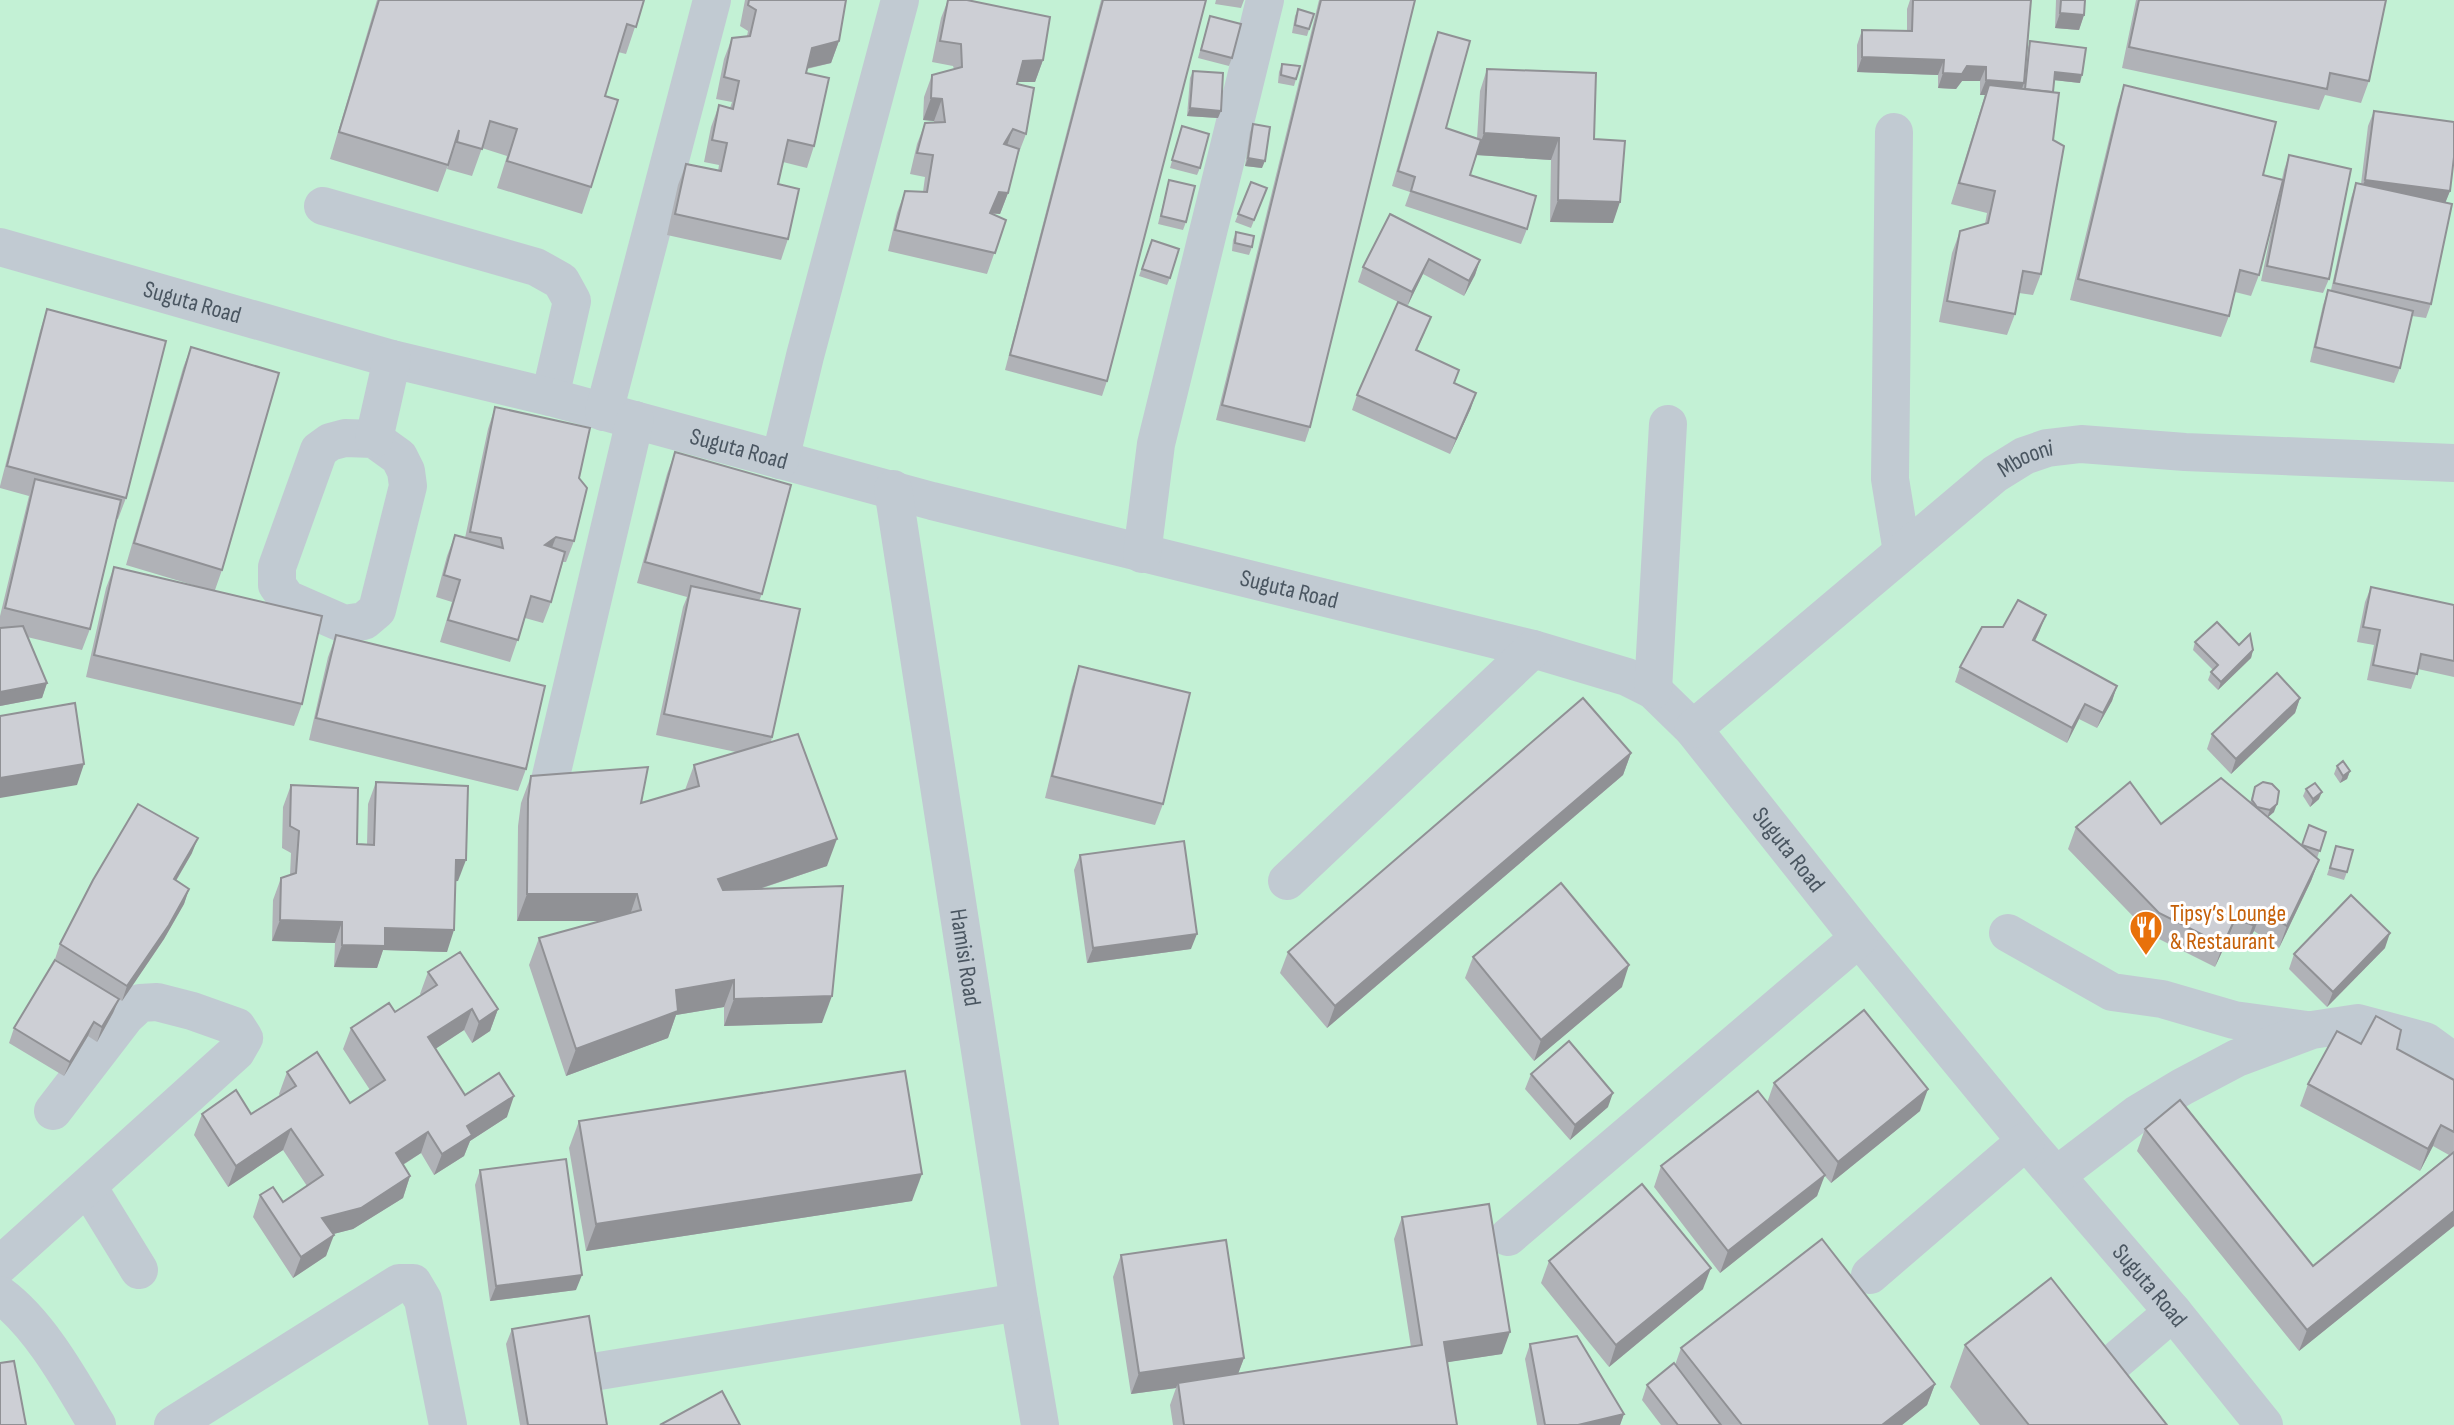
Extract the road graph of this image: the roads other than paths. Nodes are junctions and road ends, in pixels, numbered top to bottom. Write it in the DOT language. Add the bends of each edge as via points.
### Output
graph roads {
  1 [pos="712,0"];
  2 [pos="900,0"];
  3 [pos="1265,0"];
  4 [pos="1894,132"];
  5 [pos="323,206"];
  6 [pos="0,247"];
  7 [pos="391,359"];
  8 [pos="550,397"];
  9 [pos="620,416"];
  10 [pos="1668,424"];
  11 [pos="374,439"];
  12 [pos="780,460"];
  13 [pos="2454,463"];
  14 [pos="893,489"];
  15 [pos="1902,552"];
  16 [pos="1142,554"];
  17 [pos="1533,649"];
  18 [pos="1653,690"];
  19 [pos="1693,729"];
  20 [pos="550,780"];
  21 [pos="1287,881"];
  22 [pos="2008,933"];
  23 [pos="1860,939"];
  24 [pos="2312,1030"];
  25 [pos="2454,1062"];
  26 [pos="53,1111"];
  27 [pos="2026,1141"];
  28 [pos="2057,1175"];
  29 [pos="88,1187"];
  30 [pos="1508,1237"];
  31 [pos="0,1265"];
  32 [pos="139,1270"];
  33 [pos="1870,1275"];
  34 [pos="0,1295"];
  35 [pos="1019,1302"];
  36 [pos="2173,1312"];
  37 [pos="593,1372"];
  38 [pos="97,1425"];
  39 [pos="173,1425"];
  40 [pos="448,1425"];
  41 [pos="1040,1425"];
  42 [pos="2125,1425"];
  43 [pos="2264,1425"];
  1 -- 9 [label="street"];
  2 -- 12 [label="street"];
  3 -- 16 [label="street" via="1156,444"];
  4 -- 15 [label="street" via="1889,479"];
  5 -- 8 [label="street" via="536,267 561,281 572,301"];
  6 -- 7 [label="street, Suguta Road"];
  7 -- 8 [label="street, Suguta Road"];
  7 -- 11 [label="street"];
  8 -- 9 [label="street, Suguta Road"];
  9 -- 12 [label="street, Suguta Road"];
  9 -- 20 [label="street"];
  10 -- 18 [label="street"];
  11 -- 11 [label="street" via="345,438 319,450 277,567 277,585 286,600 344,624 364,621 377,610 408,486 400,457"];
  12 -- 14 [label="street, Suguta Road"];
  13 -- 15 [label="street, Mbooni" via="2081,444 2047,448 1995,474"];
  14 -- 16 [label="street, Suguta Road"];
  14 -- 35 [label="street, Hamisi Road"];
  15 -- 19 [label="street, Mbooni"];
  16 -- 17 [label="street, Suguta Road"];
  17 -- 18 [label="street, Suguta Road" via="1627,677"];
  17 -- 21 [label="street"];
  18 -- 19 [label="street, Suguta Road"];
  19 -- 23 [label="street, Suguta Road"];
  22 -- 24 [label="street" via="2112,992 2162,999 2234,1020"];
  23 -- 27 [label="street, Suguta Road"];
  23 -- 30 [label="street"];
  24 -- 25 [label="street" via="2358,1023 2425,1041"];
  24 -- 28 [label="street" via="2237,1058 2182,1087 2137,1114"];
  26 -- 29 [label="street" via="140,1003 157,1002 192,1011 237,1027 244,1038 236,1052"];
  27 -- 28 [label="street, Suguta Road"];
  27 -- 33 [label="street"];
  28 -- 36 [label="street, Suguta Road"];
  29 -- 31 [label="street"];
  29 -- 32 [label="street"];
  34 -- 38 [label="street" via="62,1366"];
  35 -- 37 [label="street"];
  35 -- 41 [label="street, Hamisi Road"];
  36 -- 42 [label="street" via="2103,1372 2105,1392"];
  36 -- 43 [label="street, Suguta Road"];
  39 -- 40 [label="street" via="400,1283 413,1283 423,1300"];
}
